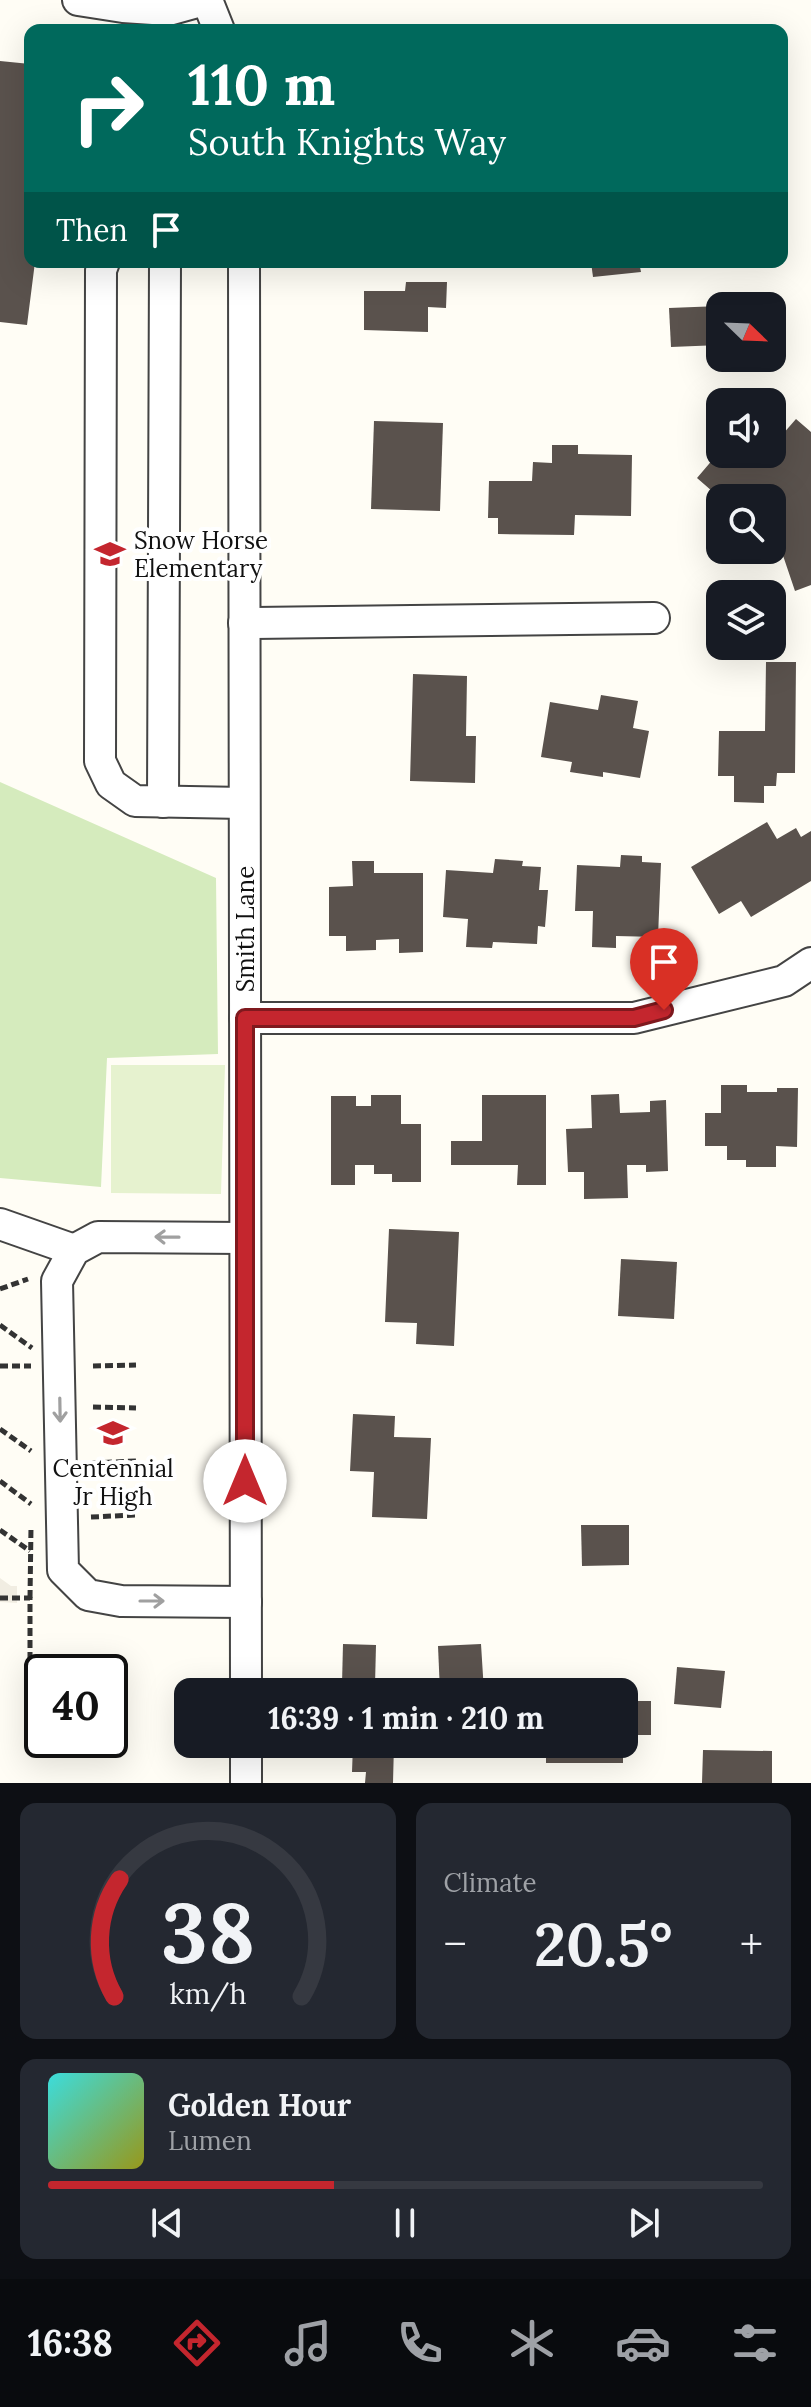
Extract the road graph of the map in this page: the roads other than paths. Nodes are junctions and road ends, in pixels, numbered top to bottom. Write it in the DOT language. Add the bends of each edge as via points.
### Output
graph roads {
  1 [pos="78,0"];
  2 [pos="206,0"];
  3 [pos="122,4"];
  4 [pos="216,24"];
  5 [pos="102,268"];
  6 [pos="165,268"];
  7 [pos="244,268"];
  8 [pos="654,618"];
  9 [pos="244,623"];
  10 [pos="163,802"];
  11 [pos="244,803"];
  12 [pos="811,963"];
  13 [pos="245,1018"];
  14 [pos="0,1224"];
  15 [pos="245,1238"];
  16 [pos="74,1250"];
  17 [pos="246,1602"];
  18 [pos="246,1678"];
  19 [pos="246,1758"];
  20 [pos="246,1783"];
  1 -- 3 [label="street"];
  2 -- 3 [label="street" via="168,10"];
  2 -- 4 [label="street"];
  5 -- 10 [label="street" via="100,761 111,784 135,801"];
  6 -- 10 [label="street"];
  7 -- 9 [label="street, Smith Lane"];
  8 -- 9 [label="street"];
  9 -- 11 [label="street, Smith Lane"];
  10 -- 11 [label="street"];
  11 -- 13 [label="street, Smith Lane"];
  12 -- 13 [label="street" via="784,981 634,1018"];
  13 -- 15 [label="street, Smith Lane"];
  14 -- 16 [label="street"];
  15 -- 16 [label="street, one-way" via="98,1237"];
  15 -- 17 [label="street, Smith Lane"];
  16 -- 17 [label="street, one-way" via="57,1281 63,1570 88,1595 110,1599"];
  17 -- 18 [label="street, Smith Lane"];
  19 -- 20 [label="street"];
}
